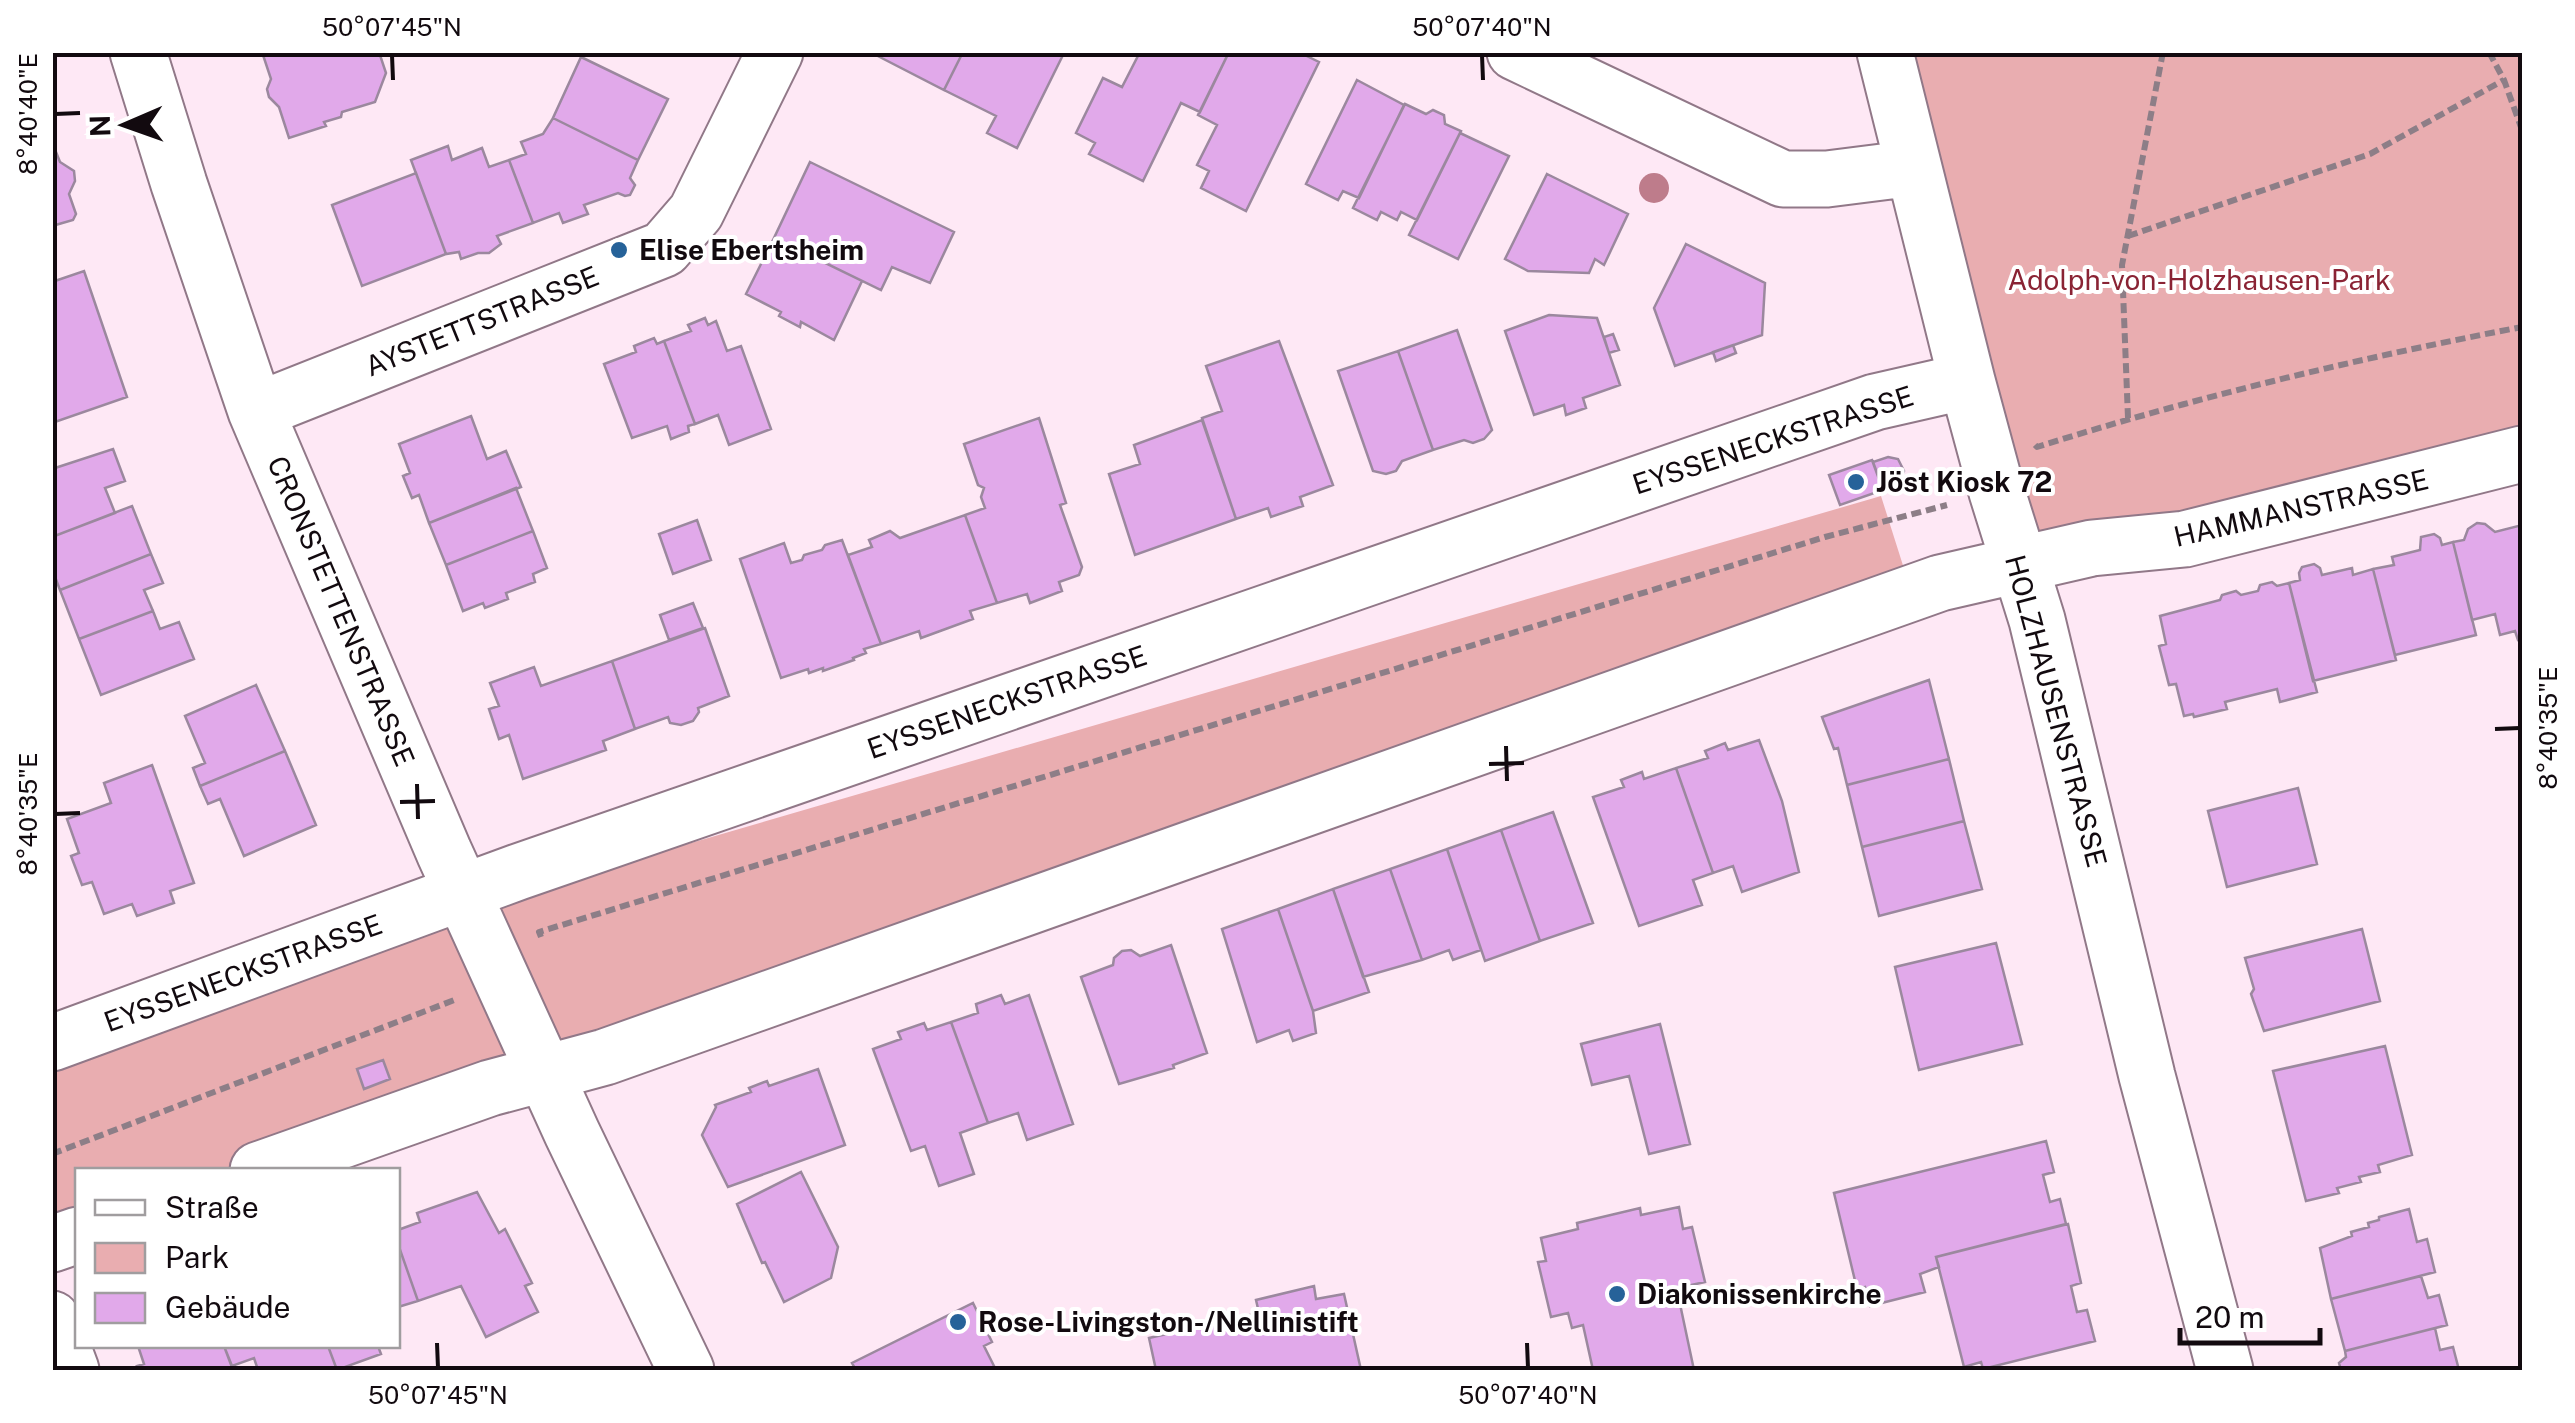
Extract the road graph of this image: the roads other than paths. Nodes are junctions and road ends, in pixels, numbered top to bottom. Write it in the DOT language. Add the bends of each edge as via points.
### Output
graph roads {
  1 [pos="138,52"];
  2 [pos="775,52"];
  3 [pos="1515,52"];
  4 [pos="1885,52"];
  5 [pos="1914,168"];
  6 [pos="1967,381"];
  7 [pos="256,411"];
  8 [pos="2522,454"];
  9 [pos="2019,563"];
  10 [pos="462,893"];
  11 [pos="52,1044"];
  12 [pos="544,1071"];
  13 [pos="264,1168"];
  14 [pos="52,1319"];
  15 [pos="71,1370"];
  16 [pos="686,1370"];
  17 [pos="2225,1370"];
  1 -- 7 [label="street, CRONSTETTENSTRASSE"];
  2 -- 7 [label="street, AYSTETTSTRASSE" via="696,212 664,249"];
  3 -- 5 [label="street" via="1782,179"];
  4 -- 5 [label="street, HOLZHAUSENSTRASSE"];
  5 -- 6 [label="street, HOLZHAUSENSTRASSE"];
  6 -- 9 [label="street, HOLZHAUSENSTRASSE"];
  6 -- 10 [label="street, EYSSENECKSTRASSE" via="1875,402"];
  7 -- 10 [label="street, CRONSTETTENSTRASSE"];
  8 -- 9 [label="street, HAMMANSTRASSE" via="2185,539"];
  9 -- 12 [label="street" via="1921,590 624,1050"];
  9 -- 17 [label="street, HOLZHAUSENSTRASSE"];
  10 -- 11 [label="street, EYSSENECKSTRASSE"];
  10 -- 12 [label="street, CRONSTETTENSTRASSE"];
  12 -- 13 [label="street"];
  12 -- 16 [label="street, CRONSTETTENSTRASSE"];
  14 -- 15 [label="street"];
}
